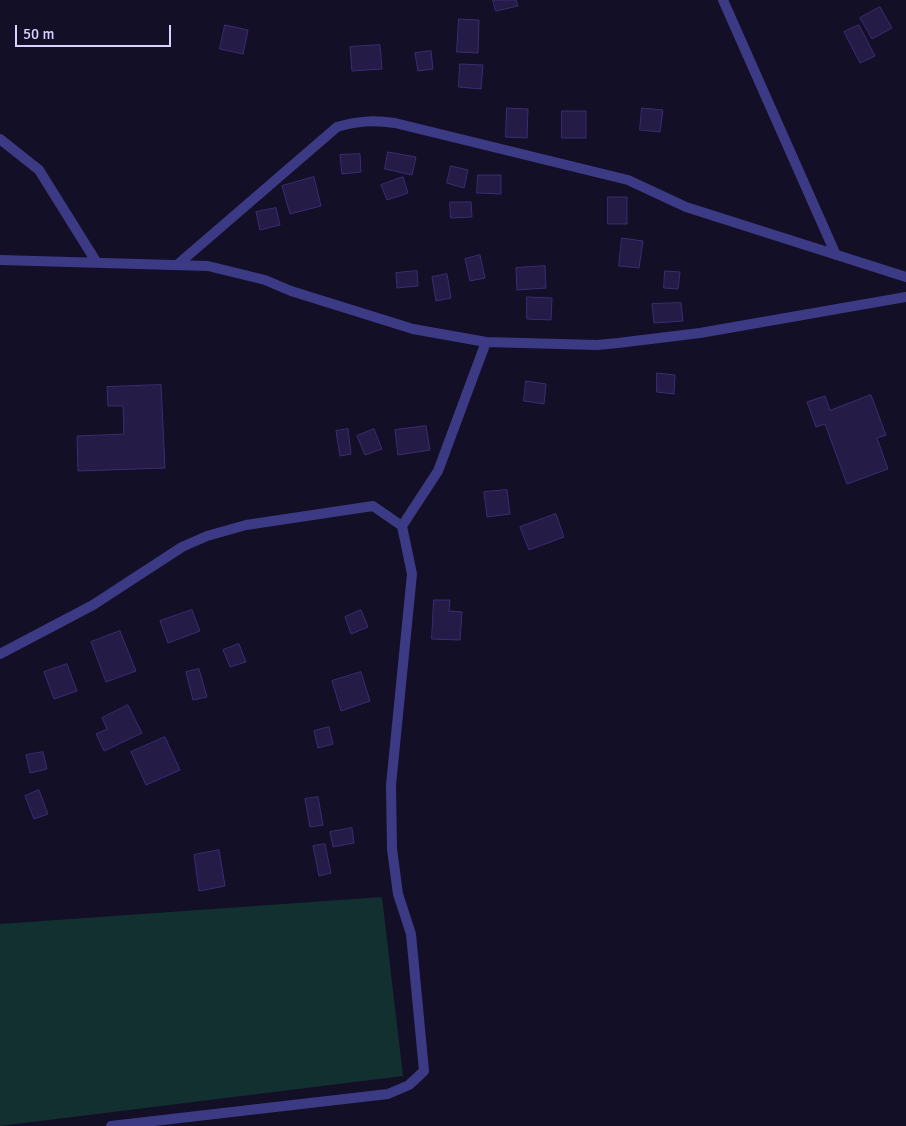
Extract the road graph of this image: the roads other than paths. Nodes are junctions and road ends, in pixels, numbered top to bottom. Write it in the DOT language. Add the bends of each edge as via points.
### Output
graph roads {
  1 [pos="723,0"];
  2 [pos="0,139"];
  3 [pos="836,255"];
  4 [pos="0,260"];
  5 [pos="97,263"];
  6 [pos="177,265"];
  7 [pos="906,277"];
  8 [pos="906,297"];
  9 [pos="486,342"];
  10 [pos="402,526"];
  11 [pos="0,654"];
  12 [pos="111,1126"];
  1 -- 3 [label="lane"];
  2 -- 5 [label="lane" via="39,170"];
  3 -- 6 [label="lane" via="686,207 628,180 394,123 369,120 337,127"];
  3 -- 7 [label="lane"];
  4 -- 5 [label="lane"];
  5 -- 6 [label="lane"];
  6 -- 9 [label="lane" via="239,272 413,329"];
  8 -- 9 [label="lane" via="700,334 618,343"];
  9 -- 10 [label="lane" via="438,471"];
  10 -- 11 [label="lane" via="373,506 246,525 208,536 182,547 93,605"];
  10 -- 12 [label="lane" via="412,574 391,785 392,848 398,894 411,934 424,1071 409,1085 388,1094"];
}
